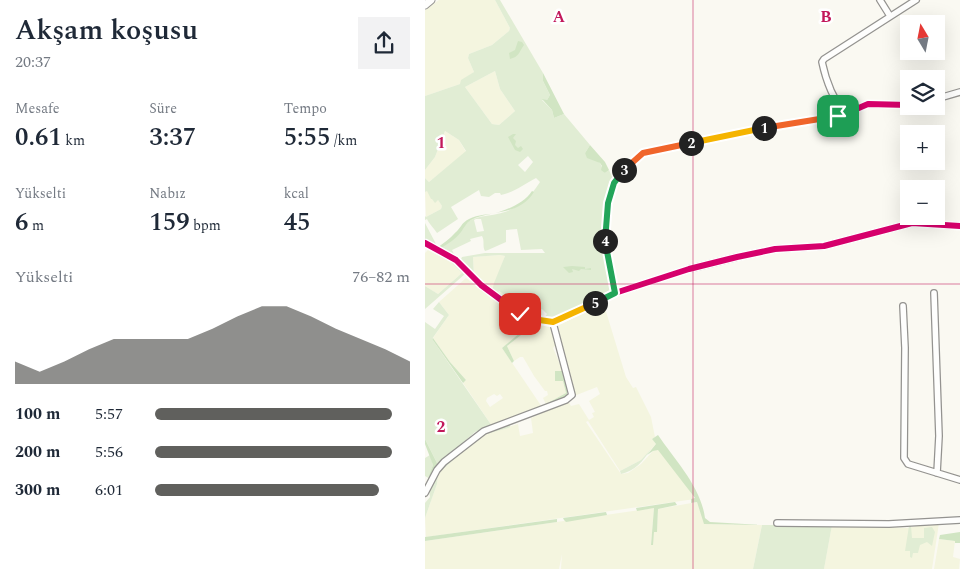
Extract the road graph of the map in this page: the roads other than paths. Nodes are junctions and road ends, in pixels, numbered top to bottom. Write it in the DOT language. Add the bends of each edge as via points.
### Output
graph roads {
  1 [pos="431,0"];
  2 [pos="880,0"];
  3 [pos="916,0"];
  4 [pos="425,5"];
  5 [pos="890,16"];
  6 [pos="960,92"];
  7 [pos="945,96"];
  8 [pos="900,106"];
  9 [pos="845,114"];
  10 [pos="960,226"];
  11 [pos="425,243"];
  12 [pos="615,293"];
  13 [pos="934,293"];
  14 [pos="903,306"];
  15 [pos="553,322"];
  16 [pos="937,472"];
  17 [pos="960,480"];
  18 [pos="425,493"];
  19 [pos="960,520"];
  20 [pos="777,523"];
  1 -- 4 [label="street"];
  2 -- 5 [label="street"];
  3 -- 5 [label="street"];
  5 -- 9 [label="street" via="822,62 836,102"];
  6 -- 7 [label="street"];
  8 -- 9 [label="street" via="868,104"];
  9 -- 12 [label="street" via="643,153 627,165 614,183 608,203 605,241"];
  10 -- 12 [label="street" via="911,223 824,246 775,249 689,269"];
  11 -- 15 [label="street" via="456,260 481,285 513,309 533,319"];
  12 -- 15 [label="street"];
  13 -- 16 [label="street" via="939,436"];
  14 -- 16 [label="street" via="904,458 908,464"];
  15 -- 18 [label="street" via="572,395 484,430 437,470"];
  16 -- 17 [label="street"];
  19 -- 20 [label="street" via="889,524"];
}
